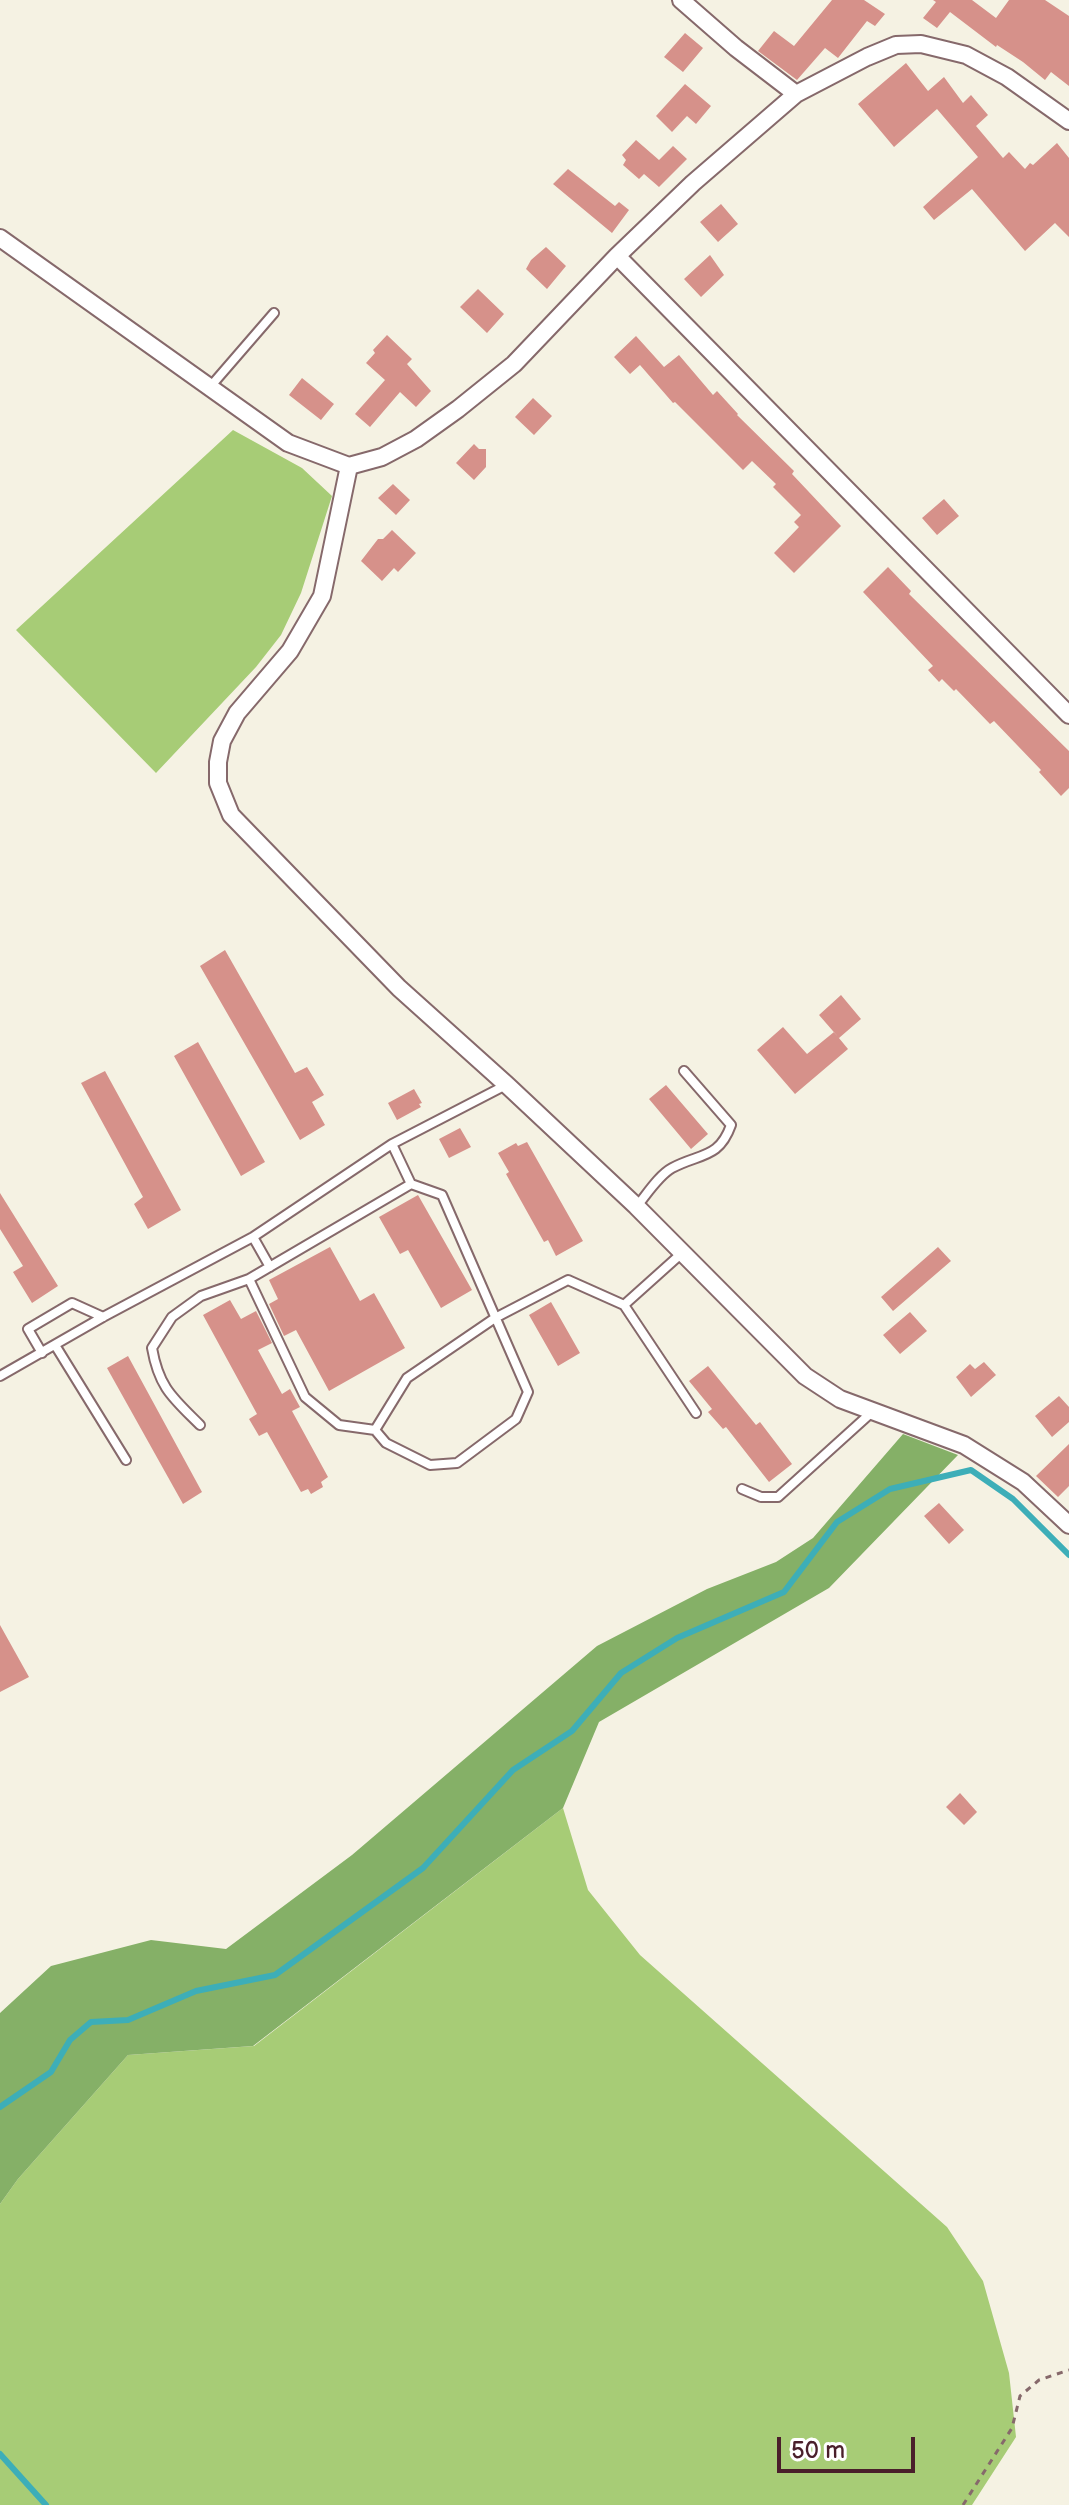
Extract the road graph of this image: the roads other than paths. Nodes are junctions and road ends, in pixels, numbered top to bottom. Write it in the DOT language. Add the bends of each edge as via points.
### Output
graph roads {
  1 [pos="681,0"];
  2 [pos="796,94"];
  3 [pos="1069,121"];
  4 [pos="0,238"];
  5 [pos="617,256"];
  6 [pos="274,313"];
  7 [pos="210,387"];
  8 [pos="349,466"];
  9 [pos="1069,715"];
  10 [pos="684,1071"];
  11 [pos="507,1085"];
  12 [pos="392,1144"];
  13 [pos="411,1184"];
  14 [pos="636,1206"];
  15 [pos="253,1237"];
  16 [pos="682,1253"];
  17 [pos="270,1267"];
  18 [pos="249,1279"];
  19 [pos="624,1305"];
  20 [pos="103,1317"];
  21 [pos="495,1318"];
  22 [pos="55,1345"];
  23 [pos="42,1353"];
  24 [pos="0,1376"];
  25 [pos="872,1412"];
  26 [pos="696,1413"];
  27 [pos="200,1425"];
  28 [pos="375,1430"];
  29 [pos="126,1460"];
  30 [pos="742,1489"];
  31 [pos="1069,1525"];
  1 -- 2 [label="street"];
  2 -- 3 [label="street" via="896,45 921,44 966,55"];
  2 -- 5 [label="street"];
  4 -- 7 [label="street"];
  5 -- 8 [label="street" via="514,364 458,409 382,457"];
  5 -- 9 [label="street"];
  6 -- 7 [label="lane"];
  7 -- 8 [label="street" via="288,443"];
  8 -- 11 [label="street" via="322,596 290,651 237,713 222,741 218,783 244,831 399,988"];
  10 -- 14 [label="lane" via="731,1125 726,1140 716,1151 669,1169"];
  11 -- 12 [label="lane"];
  11 -- 14 [label="street"];
  12 -- 13 [label="lane"];
  12 -- 15 [label="lane"];
  13 -- 17 [label="lane"];
  13 -- 21 [label="lane" via="442,1195"];
  14 -- 16 [label="street"];
  15 -- 17 [label="lane"];
  15 -- 20 [label="lane"];
  16 -- 19 [label="lane"];
  16 -- 25 [label="street" via="805,1376"];
  17 -- 18 [label="lane"];
  18 -- 27 [label="lane" via="201,1296 172,1317 152,1348 156,1373"];
  18 -- 28 [label="lane" via="305,1397 339,1425"];
  19 -- 21 [label="lane" via="568,1280"];
  19 -- 26 [label="lane"];
  20 -- 22 [label="lane"];
  20 -- 23 [label="lane" via="72,1303 28,1329"];
  21 -- 28 [label="lane" via="407,1378"];
  21 -- 28 [label="lane" via="528,1392 516,1419 457,1463 430,1465 386,1443"];
  22 -- 23 [label="lane"];
  22 -- 29 [label="lane"];
  23 -- 24 [label="lane"];
  25 -- 30 [label="lane" via="778,1497"];
  25 -- 31 [label="street" via="964,1445 1023,1482"];
}
